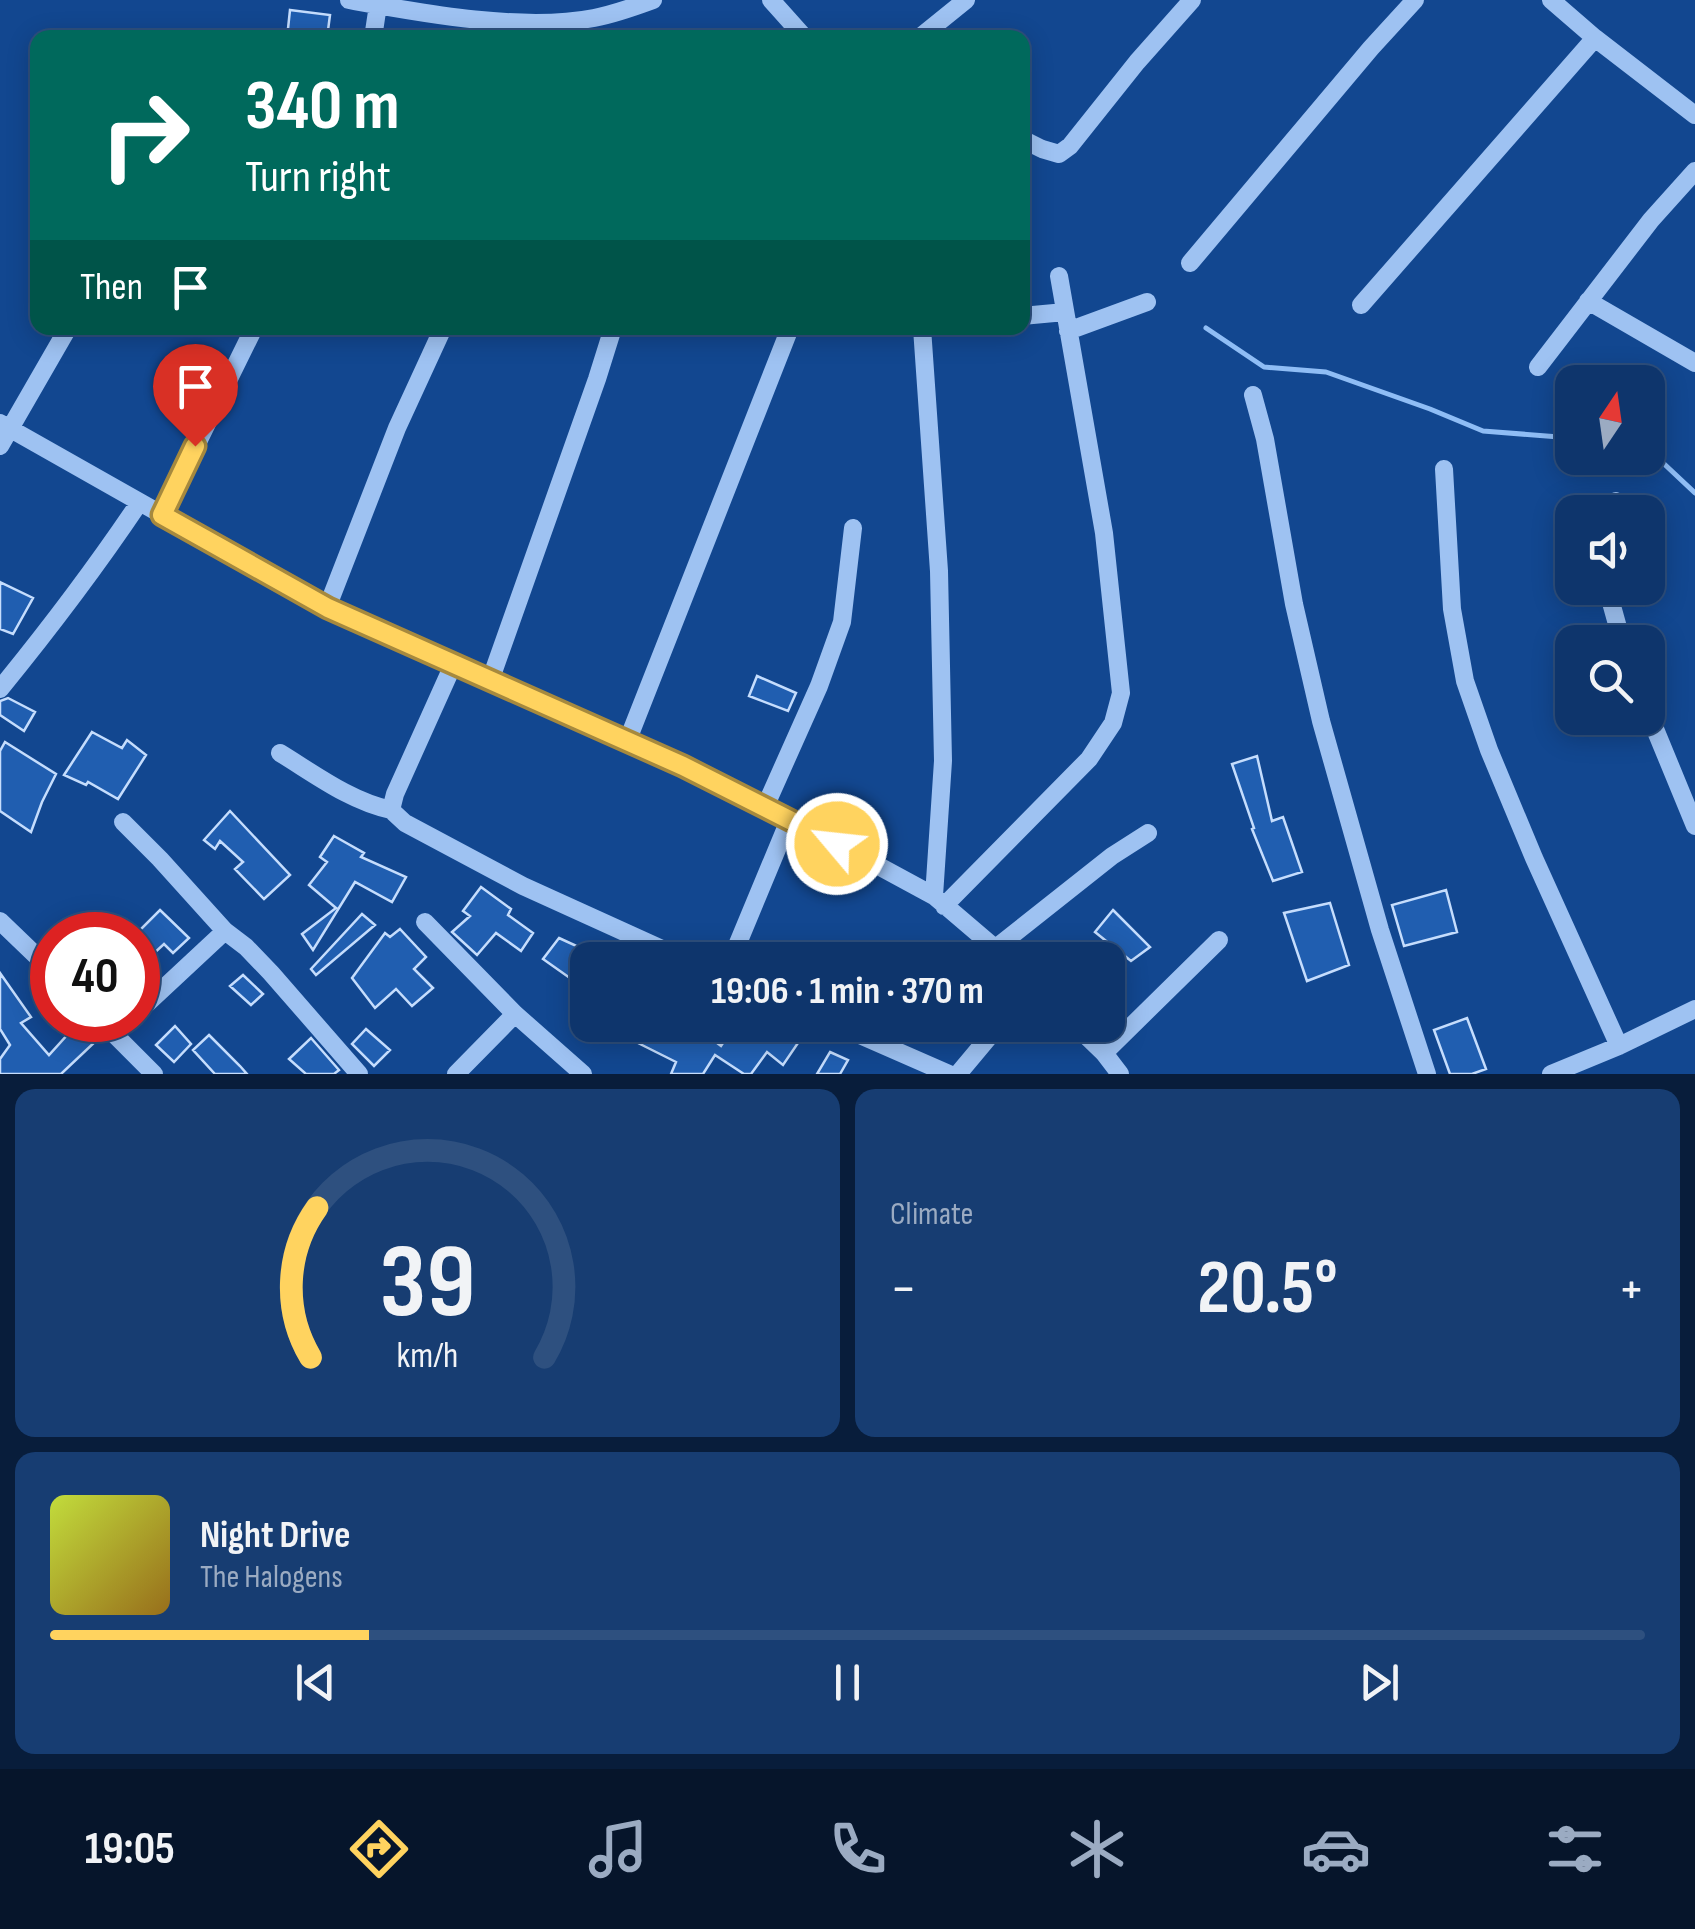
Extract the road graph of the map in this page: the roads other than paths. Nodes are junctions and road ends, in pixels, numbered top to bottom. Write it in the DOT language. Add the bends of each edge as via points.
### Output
graph roads {
  1 [pos="349,0"];
  2 [pos="653,0"];
  3 [pos="771,0"];
  4 [pos="966,0"];
  5 [pos="1192,0"];
  6 [pos="1414,0"];
  7 [pos="1551,0"];
  8 [pos="378,5"];
  9 [pos="445,8"];
  10 [pos="374,30"];
  11 [pos="523,30"];
  12 [pos="798,30"];
  13 [pos="929,30"];
  14 [pos="1595,38"];
  15 [pos="1695,114"];
  16 [pos="1030,142"];
  17 [pos="1695,171"];
  18 [pos="1190,263"];
  19 [pos="1059,276"];
  20 [pos="1588,301"];
  21 [pos="1147,302"];
  22 [pos="1361,305"];
  23 [pos="1030,317"];
  24 [pos="1066,321"];
  25 [pos="63,335"];
  26 [pos="251,335"];
  27 [pos="441,335"];
  28 [pos="611,335"];
  29 [pos="787,335"];
  30 [pos="922,335"];
  31 [pos="1695,363"];
  32 [pos="1538,366"];
  33 [pos="1253,395"];
  34 [pos="5,425"];
  35 [pos="0,446"];
  36 [pos="1444,469"];
  37 [pos="140,502"];
  38 [pos="162,515"];
  39 [pos="853,528"];
  40 [pos="328,608"];
  41 [pos="453,666"];
  42 [pos="490,681"];
  43 [pos="0,689"];
  44 [pos="1657,735"];
  45 [pos="628,742"];
  46 [pos="280,753"];
  47 [pos="766,807"];
  48 [pos="391,810"];
  49 [pos="790,818"];
  50 [pos="123,822"];
  51 [pos="1695,826"];
  52 [pos="1148,834"];
  53 [pos="939,901"];
  54 [pos="0,921"];
  55 [pos="425,922"];
  56 [pos="225,931"];
  57 [pos="1220,940"];
  58 [pos="646,942"];
  59 [pos="738,942"];
  60 [pos="989,942"];
  61 [pos="1016,942"];
  62 [pos="30,950"];
  63 [pos="160,992"];
  64 [pos="1695,1009"];
  65 [pos="515,1014"];
  66 [pos="122,1042"];
  67 [pos="876,1042"];
  68 [pos="985,1042"];
  69 [pos="1092,1042"];
  70 [pos="1619,1046"];
  71 [pos="1104,1053"];
  72 [pos="154,1074"];
  73 [pos="359,1074"];
  74 [pos="456,1074"];
  75 [pos="583,1074"];
  76 [pos="949,1074"];
  77 [pos="958,1074"];
  78 [pos="1120,1074"];
  79 [pos="1426,1074"];
  80 [pos="1551,1074"];
  1 -- 8 [label="street"];
  2 -- 11 [label="street"];
  3 -- 12 [label="street"];
  4 -- 13 [label="street"];
  5 -- 16 [label="street" via="1059,154"];
  6 -- 18 [label="street"];
  7 -- 14 [label="street"];
  8 -- 9 [label="street"];
  8 -- 10 [label="street"];
  9 -- 11 [label="street"];
  14 -- 15 [label="street"];
  14 -- 22 [label="street"];
  17 -- 20 [label="street"];
  19 -- 24 [label="street"];
  20 -- 31 [label="street"];
  20 -- 32 [label="street"];
  21 -- 24 [label="street"];
  23 -- 24 [label="street"];
  24 -- 53 [label="street" via="1104,533 1121,692 1113,723 1089,759"];
  25 -- 34 [label="street"];
  26 -- 38 [label="street"];
  27 -- 40 [label="street"];
  28 -- 42 [label="street"];
  29 -- 45 [label="street"];
  30 -- 53 [label="street" via="939,571"];
  33 -- 79 [label="street" via="1321,721"];
  34 -- 35 [label="street"];
  34 -- 37 [label="street"];
  36 -- 70 [label="street" via="1452,609 1465,681 1534,858"];
  37 -- 38 [label="street"];
  37 -- 43 [label="street"];
  38 -- 40 [label="street"];
  39 -- 47 [label="street" via="842,622"];
  40 -- 41 [label="street"];
  41 -- 42 [label="street"];
  41 -- 48 [label="street"];
  42 -- 45 [label="street"];
  44 -- 51 [label="street"];
  45 -- 47 [label="street"];
  46 -- 48 [label="street" via="352,798"];
  47 -- 49 [label="street"];
  48 -- 58 [label="street" via="522,886"];
  49 -- 53 [label="street"];
  49 -- 59 [label="street"];
  50 -- 56 [label="street"];
  52 -- 61 [label="street" via="1112,856"];
  53 -- 60 [label="street"];
  54 -- 62 [label="street"];
  55 -- 65 [label="street"];
  56 -- 63 [label="street"];
  56 -- 73 [label="street" via="279,981"];
  57 -- 71 [label="street"];
  64 -- 70 [label="street"];
  65 -- 74 [label="street"];
  65 -- 75 [label="street"];
  66 -- 72 [label="street"];
  67 -- 76 [label="street"];
  68 -- 77 [label="street"];
  69 -- 71 [label="street"];
  70 -- 80 [label="street"];
  71 -- 78 [label="street"];
}
